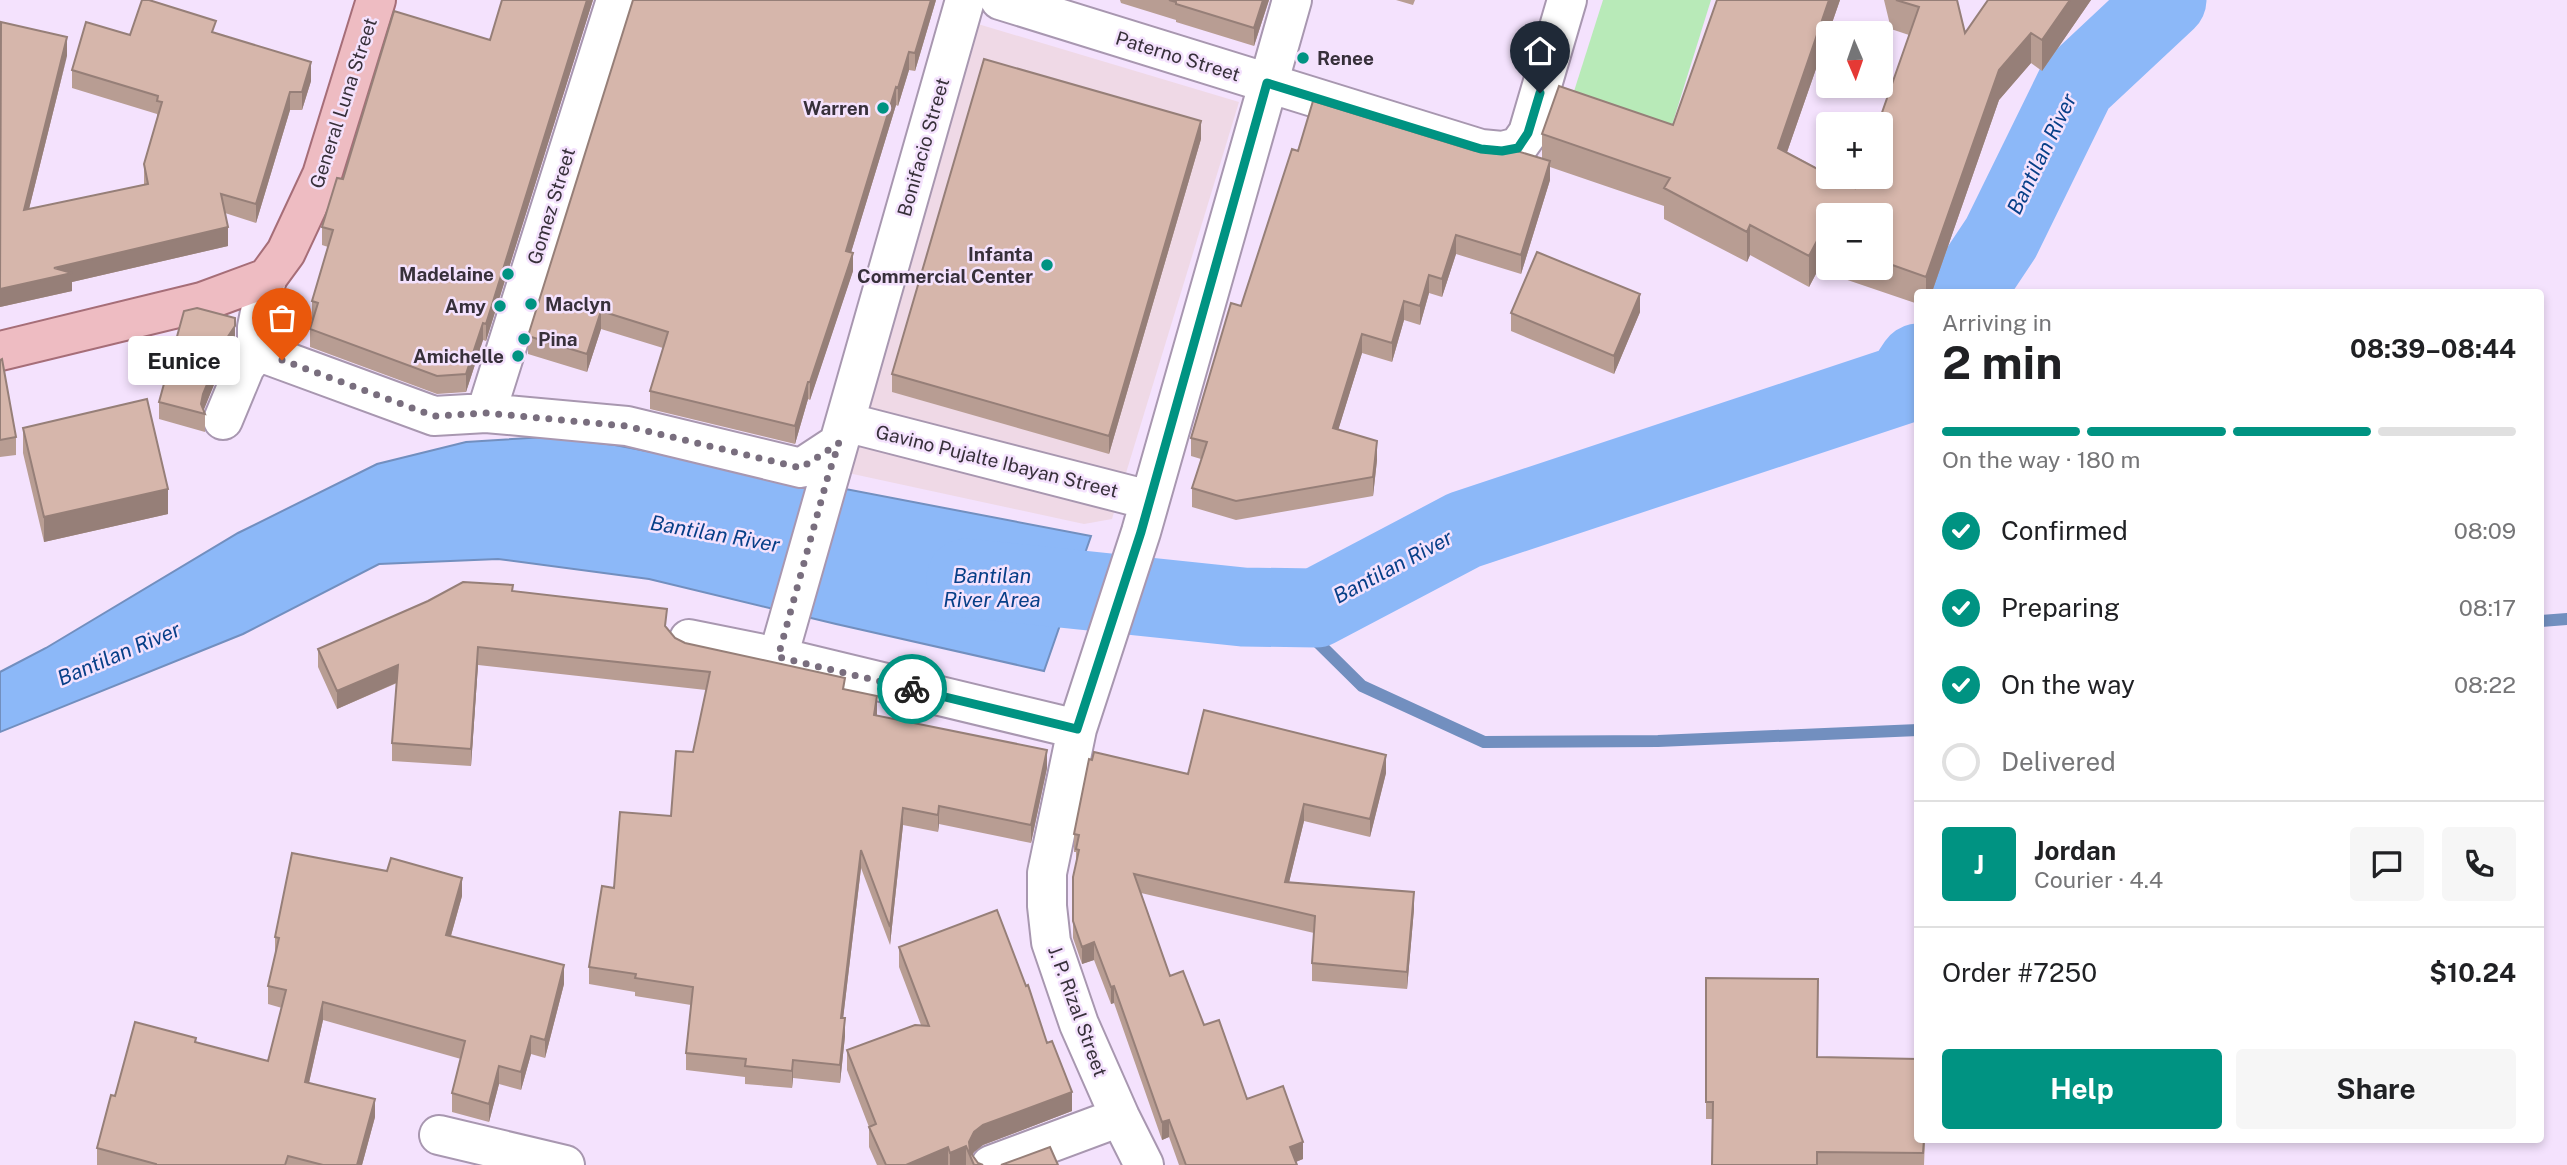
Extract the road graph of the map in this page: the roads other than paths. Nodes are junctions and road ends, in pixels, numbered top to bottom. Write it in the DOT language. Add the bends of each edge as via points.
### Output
graph roads {
  1 [pos="376,0"];
  2 [pos="617,0"];
  3 [pos="965,0"];
  4 [pos="1000,0"];
  5 [pos="1292,0"];
  6 [pos="1567,0"];
  7 [pos="1267,83"];
  8 [pos="267,278"];
  9 [pos="0,351"];
  10 [pos="257,351"];
  11 [pos="486,413"];
  12 [pos="223,420"];
  13 [pos="837,447"];
  14 [pos="1145,516"];
  15 [pos="690,639"];
  16 [pos="780,649"];
  17 [pos="1077,729"];
  18 [pos="1120,1117"];
  19 [pos="439,1135"];
  20 [pos="565,1165"];
  21 [pos="991,1165"];
  22 [pos="1144,1165"];
  1 -- 8 [label="main road, General Luna Street" via="322,176 286,253"];
  2 -- 11 [label="street, Gomez Street"];
  3 -- 13 [label="street, Bonifacio Street"];
  4 -- 7 [label="street, Paterno Street"];
  5 -- 7 [label="street, J. P. Rizal Street"];
  6 -- 7 [label="street, Paterno Street" via="1528,133 1518,148 1481,149"];
  7 -- 14 [label="street, J. P. Rizal Street"];
  8 -- 9 [label="main road" via="202,302"];
  8 -- 10 [label="street"];
  10 -- 11 [label="street" via="434,416"];
  10 -- 12 [label="street" via="245,367"];
  11 -- 13 [label="street" via="626,426 801,468"];
  13 -- 14 [label="street, Gavino Pujalte Ibayan Street"];
  13 -- 16 [label="street, Bonifacio Street"];
  14 -- 17 [label="street, J. P. Rizal Street"];
  15 -- 16 [label="street"];
  16 -- 17 [label="street"];
  17 -- 18 [label="street, J. P. Rizal Street" via="1049,862 1047,906 1051,942 1079,1024"];
  18 -- 21 [label="street"];
  18 -- 22 [label="street, J. P. Rizal Street"];
  19 -- 20 [label="street"];
}
